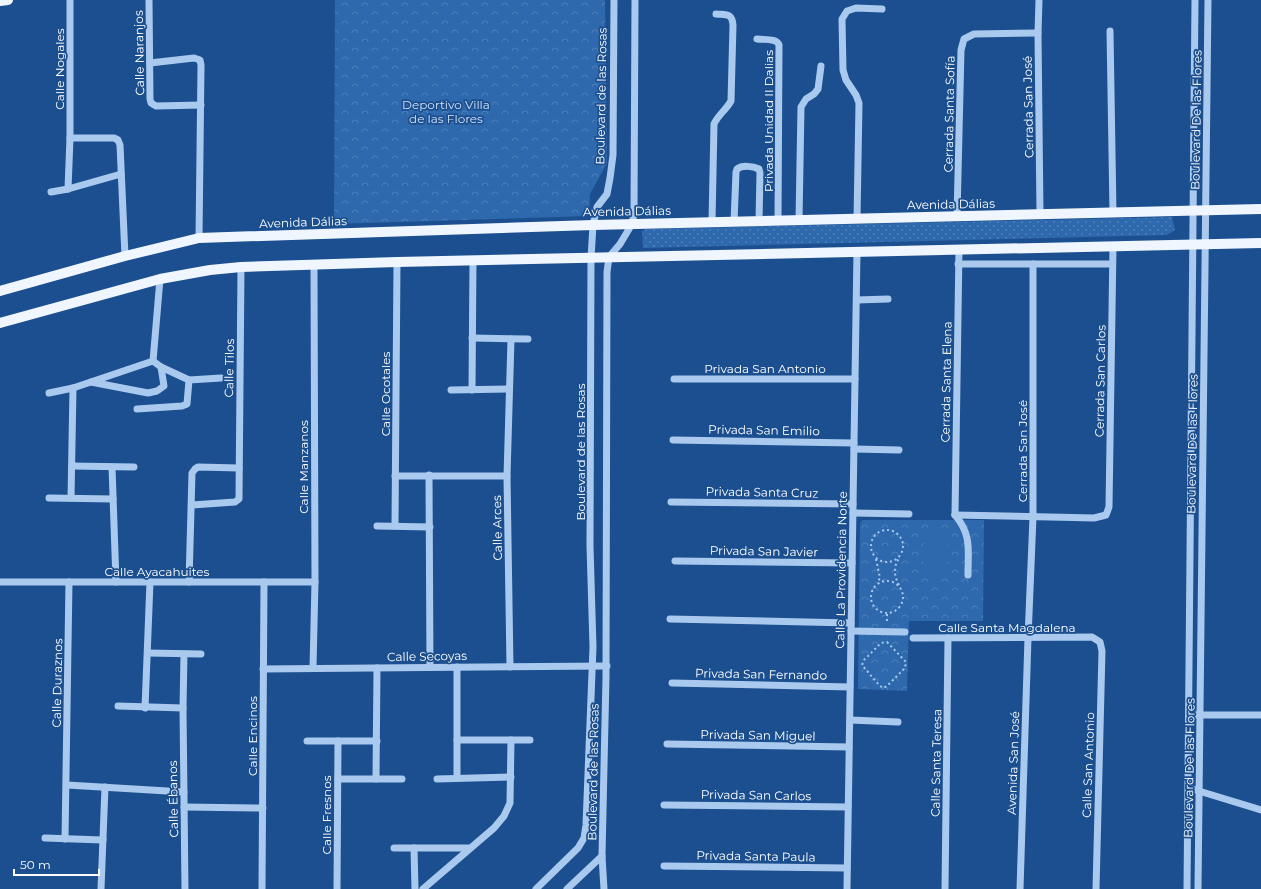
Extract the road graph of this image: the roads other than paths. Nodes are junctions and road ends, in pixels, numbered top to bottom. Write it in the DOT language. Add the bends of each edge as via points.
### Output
graph roads {
  1 [pos="8,0"];
  2 [pos="70,0"];
  3 [pos="149,0"];
  4 [pos="614,0"];
  5 [pos="635,0"];
  6 [pos="1039,0"];
  7 [pos="1195,0"];
  8 [pos="1208,0"];
  9 [pos="0,1"];
  10 [pos="882,9"];
  11 [pos="716,14"];
  12 [pos="1110,31"];
  13 [pos="1038,33"];
  14 [pos="757,39"];
  15 [pos="150,63"];
  16 [pos="821,66"];
  17 [pos="201,105"];
  18 [pos="70,138"];
  19 [pos="121,174"];
  20 [pos="68,189"];
  21 [pos="51,192"];
  22 [pos="1261,209"];
  23 [pos="1206,210"];
  24 [pos="1194,211"];
  25 [pos="1113,213"];
  26 [pos="1040,214"];
  27 [pos="957,216"];
  28 [pos="857,219"];
  29 [pos="799,220"];
  30 [pos="759,221"];
  31 [pos="778,221"];
  32 [pos="712,222"];
  33 [pos="734,222"];
  34 [pos="632,224"];
  35 [pos="593,225"];
  36 [pos="199,238"];
  37 [pos="1261,243"];
  38 [pos="1194,244"];
  39 [pos="1206,244"];
  40 [pos="1112,246"];
  41 [pos="959,249"];
  42 [pos="857,252"];
  43 [pos="125,256"];
  44 [pos="609,257"];
  45 [pos="591,258"];
  46 [pos="473,260"];
  47 [pos="397,262"];
  48 [pos="958,264"];
  49 [pos="1033,264"];
  50 [pos="1112,264"];
  51 [pos="314,265"];
  52 [pos="241,268"];
  53 [pos="160,279"];
  54 [pos="0,291"];
  55 [pos="888,299"];
  56 [pos="857,300"];
  57 [pos="0,323"];
  58 [pos="472,338"];
  59 [pos="511,339"];
  60 [pos="528,339"];
  61 [pos="153,361"];
  62 [pos="161,367"];
  63 [pos="221,378"];
  64 [pos="674,379"];
  65 [pos="855,379"];
  66 [pos="189,380"];
  67 [pos="89,382"];
  68 [pos="73,388"];
  69 [pos="508,389"];
  70 [pos="451,390"];
  71 [pos="472,390"];
  72 [pos="49,393"];
  73 [pos="137,409"];
  74 [pos="673,440"];
  75 [pos="854,446"];
  76 [pos="899,450"];
  77 [pos="72,466"];
  78 [pos="112,467"];
  79 [pos="134,467"];
  80 [pos="238,468"];
  81 [pos="429,475"];
  82 [pos="395,476"];
  83 [pos="507,476"];
  84 [pos="49,498"];
  85 [pos="72,498"];
  86 [pos="113,499"];
  87 [pos="671,502"];
  88 [pos="853,504"];
  89 [pos="192,505"];
  90 [pos="853,513"];
  91 [pos="909,514"];
  92 [pos="955,515"];
  93 [pos="1033,517"];
  94 [pos="377,526"];
  95 [pos="395,526"];
  96 [pos="430,527"];
  97 [pos="675,561"];
  98 [pos="852,564"];
  99 [pos="968,574"];
  100 [pos="0,582"];
  101 [pos="69,582"];
  102 [pos="116,582"];
  103 [pos="150,582"];
  104 [pos="189,582"];
  105 [pos="264,582"];
  106 [pos="315,582"];
  107 [pos="670,619"];
  108 [pos="851,623"];
  109 [pos="851,631"];
  110 [pos="905,632"];
  111 [pos="913,638"];
  112 [pos="948,638"];
  113 [pos="1028,638"];
  114 [pos="1100,642"];
  115 [pos="148,653"];
  116 [pos="184,654"];
  117 [pos="201,654"];
  118 [pos="592,666"];
  119 [pos="606,666"];
  120 [pos="430,667"];
  121 [pos="457,667"];
  122 [pos="510,667"];
  123 [pos="313,668"];
  124 [pos="377,668"];
  125 [pos="263,669"];
  126 [pos="672,683"];
  127 [pos="850,687"];
  128 [pos="118,706"];
  129 [pos="145,708"];
  130 [pos="183,708"];
  131 [pos="1200,715"];
  132 [pos="1261,715"];
  133 [pos="1189,716"];
  134 [pos="850,720"];
  135 [pos="898,722"];
  136 [pos="457,740"];
  137 [pos="511,740"];
  138 [pos="530,740"];
  139 [pos="307,741"];
  140 [pos="338,741"];
  141 [pos="377,741"];
  142 [pos="667,744"];
  143 [pos="849,747"];
  144 [pos="511,777"];
  145 [pos="457,778"];
  146 [pos="338,779"];
  147 [pos="376,779"];
  148 [pos="402,779"];
  149 [pos="437,779"];
  150 [pos="67,785"];
  151 [pos="106,787"];
  152 [pos="1189,788"];
  153 [pos="184,792"];
  154 [pos="1199,792"];
  155 [pos="664,805"];
  156 [pos="848,806"];
  157 [pos="184,807"];
  158 [pos="263,808"];
  159 [pos="1261,810"];
  160 [pos="45,838"];
  161 [pos="65,839"];
  162 [pos="103,840"];
  163 [pos="394,848"];
  164 [pos="414,848"];
  165 [pos="470,848"];
  166 [pos="602,856"];
  167 [pos="664,866"];
  168 [pos="847,868"];
  169 [pos="101,889"];
  170 [pos="185,889"];
  171 [pos="262,889"];
  172 [pos="337,889"];
  173 [pos="415,889"];
  174 [pos="423,889"];
  175 [pos="536,889"];
  176 [pos="567,889"];
  177 [pos="604,889"];
  178 [pos="847,889"];
  179 [pos="945,889"];
  180 [pos="1020,889"];
  181 [pos="1096,889"];
  182 [pos="1187,889"];
  183 [pos="1198,889"];
  1 -- 9 [label="main road"];
  2 -- 18 [label="street, Calle Nogales"];
  3 -- 15 [label="street, Calle Naranjos"];
  4 -- 35 [label="street, Boulevard de las Rosas" via="613,155 607,194 597,207"];
  5 -- 34 [label="street"];
  6 -- 13 [label="street, Cerrada San José"];
  7 -- 24 [label="street, Boulevard De las Flores"];
  8 -- 23 [label="street, Boulevard De las Flores"];
  10 -- 28 [label="street" via="856,8 847,11 842,19 843,70 859,103"];
  11 -- 32 [label="street" via="729,15 734,25 731,101 714,124"];
  12 -- 25 [label="street"];
  13 -- 26 [label="street, Cerrada San José"];
  13 -- 27 [label="street, Cerrada Santa Sofía" via="974,34 964,39 961,50"];
  14 -- 31 [label="street, Privada Unidad II Dalias" via="775,40 779,45"];
  15 -- 17 [label="street, Calle Naranjos" via="151,104"];
  15 -- 17 [label="street" via="194,58 200,60"];
  16 -- 29 [label="street" via="818,89 801,107"];
  17 -- 36 [label="street"];
  18 -- 19 [label="street" via="118,140"];
  18 -- 20 [label="street, Calle Nogales"];
  19 -- 20 [label="street"];
  19 -- 43 [label="street"];
  20 -- 21 [label="street"];
  22 -- 23 [label="main road, Avenida Dálias"];
  23 -- 24 [label="main road, Avenida Dálias"];
  23 -- 39 [label="street, Boulevard De las Flores"];
  24 -- 25 [label="main road, Avenida Dálias"];
  24 -- 38 [label="street, Boulevard De las Flores"];
  25 -- 26 [label="main road, Avenida Dálias"];
  26 -- 27 [label="main road, Avenida Dálias"];
  27 -- 28 [label="main road, Avenida Dálias"];
  28 -- 29 [label="main road, Avenida Dálias"];
  29 -- 31 [label="main road, Avenida Dálias"];
  30 -- 31 [label="main road, Avenida Dálias"];
  30 -- 33 [label="main road, Avenida Dálias"];
  30 -- 33 [label="street" via="759,169 740,167 736,172"];
  32 -- 33 [label="main road, Avenida Dálias"];
  32 -- 34 [label="main road, Avenida Dálias"];
  34 -- 35 [label="main road, Avenida Dálias"];
  34 -- 44 [label="street"];
  35 -- 36 [label="main road, Avenida Dálias"];
  35 -- 45 [label="street, Boulevard de las Rosas"];
  36 -- 43 [label="main road, Avenida Dálias"];
  37 -- 39 [label="main road"];
  38 -- 39 [label="main road"];
  38 -- 40 [label="main road"];
  38 -- 133 [label="street, Boulevard De las Flores"];
  39 -- 131 [label="street, Boulevard De las Flores"];
  40 -- 41 [label="main road"];
  40 -- 50 [label="street, Cerrada San Carlos"];
  41 -- 42 [label="main road"];
  41 -- 48 [label="street, Cerrada Santa Elena"];
  42 -- 44 [label="main road"];
  42 -- 56 [label="street, Calle La Providencia Norte"];
  43 -- 54 [label="main road, Avenida Dálias"];
  44 -- 45 [label="main road"];
  44 -- 119 [label="street, Boulevard de las Rosas"];
  45 -- 46 [label="main road"];
  45 -- 118 [label="street, Boulevard de las Rosas"];
  46 -- 47 [label="main road"];
  46 -- 58 [label="street"];
  47 -- 51 [label="main road"];
  47 -- 82 [label="street, Calle Ocotales"];
  48 -- 49 [label="street"];
  48 -- 92 [label="street, Cerrada Santa Elena"];
  49 -- 50 [label="street"];
  49 -- 93 [label="street, Cerrada San José"];
  50 -- 93 [label="street, Cerrada San Carlos" via="1109,508 1106,515 1094,518"];
  51 -- 52 [label="main road"];
  51 -- 106 [label="street, Calle Manzanos"];
  52 -- 53 [label="main road" via="210,270"];
  52 -- 80 [label="street, Calle Tilos"];
  53 -- 57 [label="main road"];
  53 -- 61 [label="street"];
  55 -- 56 [label="street"];
  56 -- 65 [label="street, Calle La Providencia Norte"];
  58 -- 59 [label="street"];
  58 -- 71 [label="street"];
  59 -- 60 [label="street"];
  59 -- 69 [label="street, Calle Arces"];
  61 -- 62 [label="street"];
  61 -- 67 [label="street"];
  62 -- 66 [label="street"];
  62 -- 67 [label="street" via="164,386 148,393"];
  63 -- 66 [label="street"];
  64 -- 65 [label="street, Privada San Antonio"];
  65 -- 75 [label="street, Calle La Providencia Norte"];
  66 -- 73 [label="street" via="187,404"];
  67 -- 68 [label="street"];
  68 -- 72 [label="street"];
  68 -- 77 [label="street"];
  69 -- 71 [label="street"];
  69 -- 83 [label="street, Calle Arces"];
  70 -- 71 [label="street"];
  74 -- 75 [label="street, Privada San Emilio"];
  75 -- 76 [label="street, Privada San Emilio"];
  75 -- 88 [label="street, Calle La Providencia Norte"];
  77 -- 78 [label="street"];
  77 -- 85 [label="street"];
  78 -- 79 [label="street"];
  78 -- 86 [label="street"];
  80 -- 89 [label="street, Calle Tilos" via="239,500"];
  80 -- 89 [label="street" via="195,469 192,473"];
  81 -- 82 [label="street"];
  81 -- 83 [label="street"];
  81 -- 96 [label="street"];
  82 -- 95 [label="street, Calle Ocotales"];
  83 -- 122 [label="street, Calle Arces"];
  84 -- 85 [label="street"];
  85 -- 86 [label="street"];
  86 -- 102 [label="street"];
  87 -- 88 [label="street, Privada Santa Cruz"];
  88 -- 90 [label="street, Calle La Providencia Norte"];
  89 -- 104 [label="street"];
  90 -- 91 [label="street"];
  90 -- 98 [label="street, Calle La Providencia Norte"];
  92 -- 93 [label="street"];
  92 -- 99 [label="street" via="962,523 969,541"];
  93 -- 113 [label="street, Cerrada San José"];
  94 -- 95 [label="street"];
  95 -- 96 [label="street"];
  96 -- 120 [label="street"];
  97 -- 98 [label="street, Privada San Javier"];
  98 -- 108 [label="street, Calle La Providencia Norte"];
  100 -- 101 [label="street, Calle Ayacahuites"];
  101 -- 102 [label="street, Calle Ayacahuites"];
  101 -- 150 [label="street, Calle Duraznos"];
  102 -- 103 [label="street, Calle Ayacahuites"];
  103 -- 104 [label="street, Calle Ayacahuites"];
  103 -- 115 [label="street"];
  104 -- 105 [label="street, Calle Ayacahuites"];
  105 -- 106 [label="street, Calle Ayacahuites"];
  105 -- 125 [label="street, Calle Encinos"];
  106 -- 123 [label="street, Calle Manzanos"];
  107 -- 108 [label="street"];
  108 -- 109 [label="street, Calle La Providencia Norte"];
  109 -- 110 [label="street"];
  109 -- 127 [label="street, Calle La Providencia Norte"];
  111 -- 112 [label="street, Calle Santa Magdalena"];
  112 -- 113 [label="street, Calle Santa Magdalena"];
  112 -- 179 [label="street, Calle Santa Teresa"];
  113 -- 114 [label="street, Calle Santa Magdalena" via="1092,637"];
  113 -- 180 [label="street, Avenida San José"];
  114 -- 181 [label="street, Calle San Antonio" via="1102,651"];
  115 -- 116 [label="street"];
  115 -- 129 [label="street"];
  116 -- 117 [label="street"];
  116 -- 130 [label="street, Calle Ébanos"];
  118 -- 119 [label="street, Calle Secoyas"];
  118 -- 122 [label="street, Calle Secoyas"];
  118 -- 175 [label="street, Boulevard de las Rosas" via="584,838 578,848"];
  119 -- 166 [label="street, Boulevard de las Rosas"];
  120 -- 121 [label="street, Calle Secoyas"];
  120 -- 124 [label="street, Calle Secoyas"];
  121 -- 122 [label="street, Calle Secoyas"];
  121 -- 136 [label="street"];
  123 -- 124 [label="street, Calle Secoyas"];
  123 -- 125 [label="street, Calle Secoyas"];
  124 -- 141 [label="street"];
  125 -- 158 [label="street, Calle Encinos"];
  126 -- 127 [label="street, Privada San Fernando"];
  127 -- 134 [label="street, Calle La Providencia Norte"];
  128 -- 129 [label="street"];
  129 -- 130 [label="street"];
  130 -- 153 [label="street, Calle Ébanos"];
  131 -- 132 [label="street"];
  131 -- 133 [label="street"];
  131 -- 154 [label="street, Boulevard De las Flores"];
  133 -- 152 [label="street, Boulevard De las Flores"];
  134 -- 135 [label="street"];
  134 -- 143 [label="street, Calle La Providencia Norte"];
  136 -- 137 [label="street"];
  136 -- 145 [label="street"];
  137 -- 138 [label="street"];
  137 -- 144 [label="street"];
  139 -- 140 [label="street"];
  140 -- 141 [label="street"];
  140 -- 146 [label="street, Calle Fresnos"];
  141 -- 147 [label="street"];
  142 -- 143 [label="street, Privada San Miguel"];
  143 -- 156 [label="street, Calle La Providencia Norte"];
  144 -- 145 [label="street"];
  144 -- 165 [label="street" via="510,803 504,816"];
  145 -- 149 [label="street"];
  146 -- 147 [label="street"];
  146 -- 172 [label="street, Calle Fresnos"];
  147 -- 148 [label="street"];
  150 -- 151 [label="street"];
  150 -- 161 [label="street, Calle Duraznos"];
  151 -- 153 [label="street"];
  151 -- 162 [label="street"];
  152 -- 154 [label="street"];
  152 -- 182 [label="street, Boulevard De las Flores"];
  153 -- 157 [label="street, Calle Ébanos"];
  154 -- 159 [label="street"];
  154 -- 183 [label="street, Boulevard De las Flores"];
  155 -- 156 [label="street, Privada San Carlos"];
  156 -- 168 [label="street, Calle La Providencia Norte"];
  157 -- 158 [label="street"];
  157 -- 170 [label="street, Calle Ébanos"];
  158 -- 171 [label="street, Calle Encinos"];
  160 -- 161 [label="street"];
  161 -- 162 [label="street"];
  162 -- 169 [label="street"];
  163 -- 164 [label="street"];
  164 -- 165 [label="street"];
  164 -- 173 [label="street"];
  165 -- 174 [label="street"];
  166 -- 176 [label="street, Boulevard de las Rosas"];
  166 -- 177 [label="street"];
  167 -- 168 [label="street, Privada Santa Paula"];
  168 -- 178 [label="street, Calle La Providencia Norte"];
}
